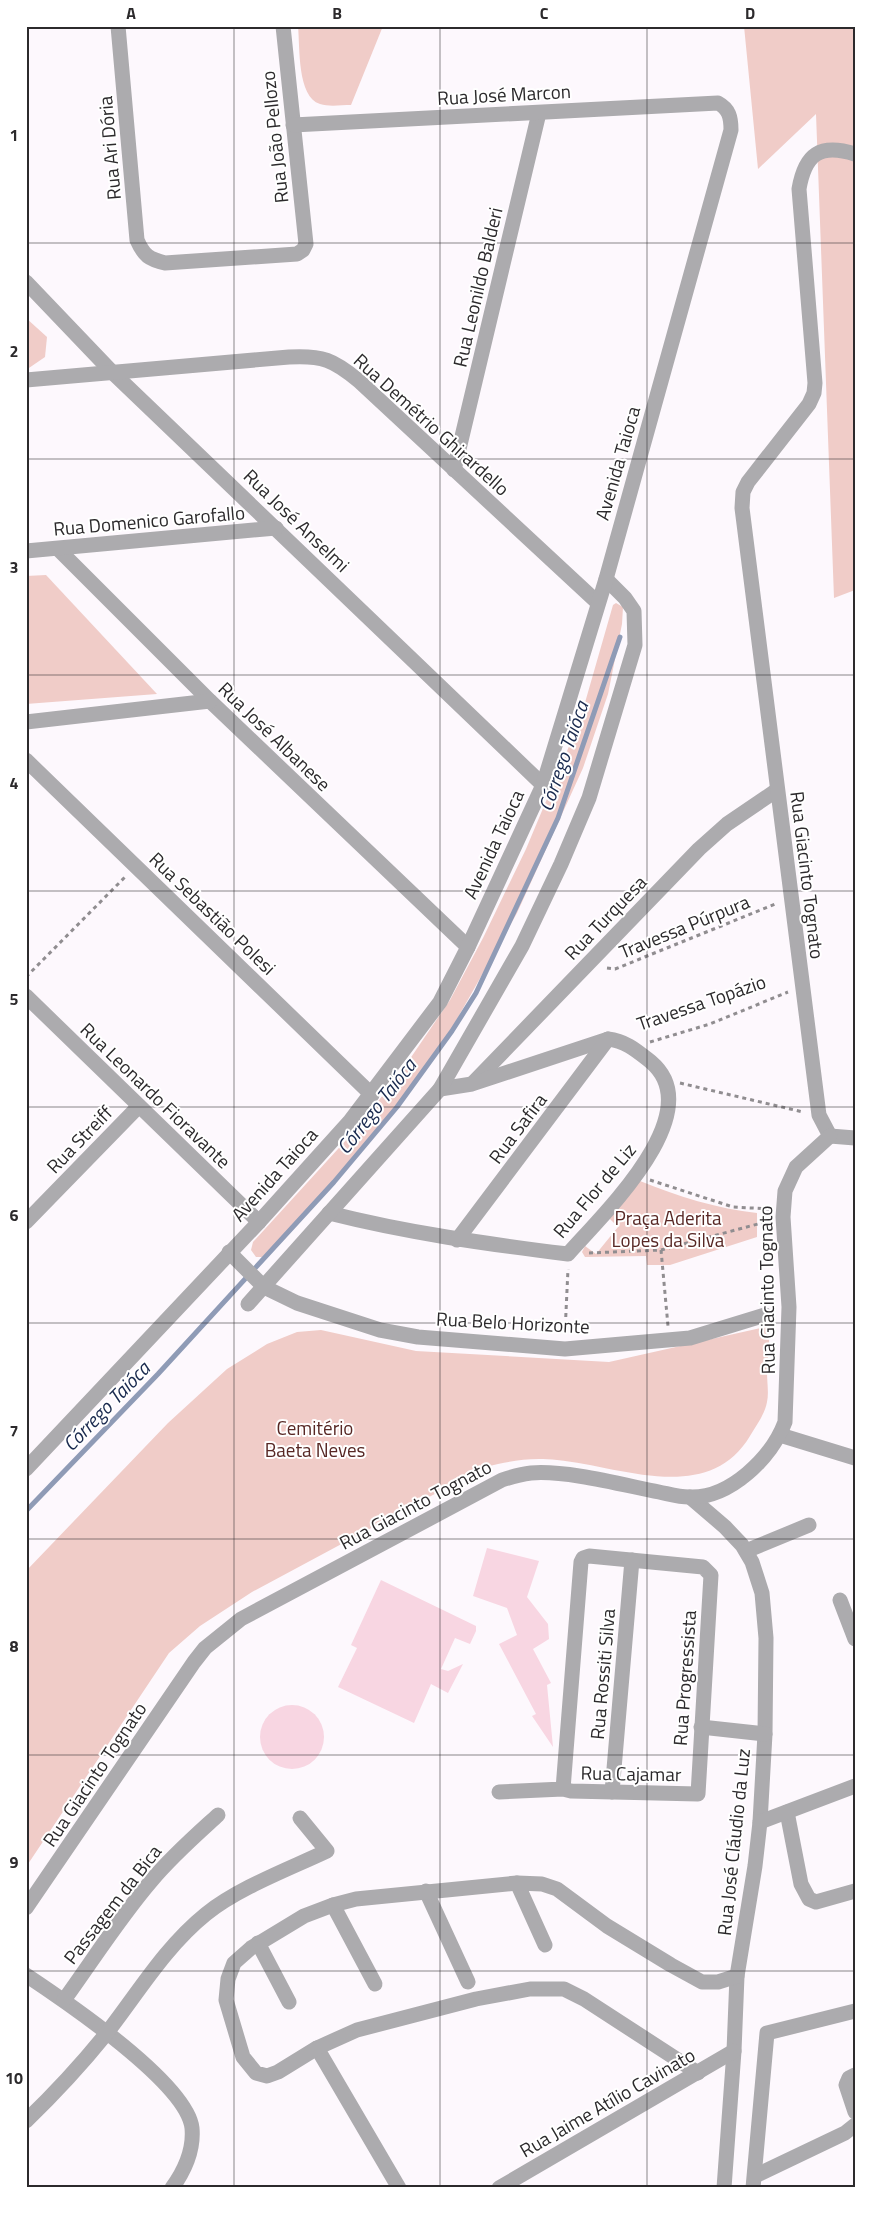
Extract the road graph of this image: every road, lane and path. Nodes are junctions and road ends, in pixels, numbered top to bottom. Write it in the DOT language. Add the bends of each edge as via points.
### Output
graph roads {
  1 [pos="118,26"];
  2 [pos="283,26"];
  3 [pos="718,103"];
  4 [pos="539,113"];
  5 [pos="292,125"];
  6 [pos="855,154"];
  7 [pos="306,244"];
  8 [pos="26,282"];
  9 [pos="112,372"];
  10 [pos="26,380"];
  11 [pos="454,470"];
  12 [pos="276,528"];
  13 [pos="58,549"];
  14 [pos="26,552"];
  15 [pos="606,579"];
  16 [pos="598,604"];
  17 [pos="210,701"];
  18 [pos="26,722"];
  19 [pos="26,760"];
  20 [pos="543,785"];
  21 [pos="777,790"];
  22 [pos="136,866"];
  23 [pos="792,897"];
  24 [pos="468,947"];
  25 [pos="584,968"];
  26 [pos="26,977"];
  27 [pos="802,986"];
  28 [pos="26,996"];
  29 [pos="608,1039"];
  30 [pos="633,1047"];
  31 [pos="664,1080"];
  32 [pos="472,1084"];
  33 [pos="440,1089"];
  34 [pos="372,1095"];
  35 [pos="140,1106"];
  36 [pos="819,1116"];
  37 [pos="830,1136"];
  38 [pos="855,1138"];
  39 [pos="637,1173"];
  40 [pos="329,1213"];
  41 [pos="783,1214"];
  42 [pos="26,1222"];
  43 [pos="259,1222"];
  44 [pos="457,1240"];
  45 [pos="661,1250"];
  46 [pos="230,1252"];
  47 [pos="568,1254"];
  48 [pos="259,1283"];
  49 [pos="248,1304"];
  50 [pos="765,1315"];
  51 [pos="669,1341"];
  52 [pos="565,1348"];
  53 [pos="780,1435"];
  54 [pos="855,1458"];
  55 [pos="26,1469"];
  56 [pos="690,1497"];
  57 [pos="809,1525"];
  58 [pos="746,1551"];
  59 [pos="632,1560"];
  60 [pos="840,1600"];
  61 [pos="855,1639"];
  62 [pos="701,1728"];
  63 [pos="765,1734"];
  64 [pos="855,1786"];
  65 [pos="563,1789"];
  66 [pos="499,1792"];
  67 [pos="612,1792"];
  68 [pos="698,1794"];
  69 [pos="787,1812"];
  70 [pos="218,1815"];
  71 [pos="300,1818"];
  72 [pos="760,1822"];
  73 [pos="517,1883"];
  74 [pos="426,1891"];
  75 [pos="855,1891"];
  76 [pos="334,1905"];
  77 [pos="26,1908"];
  78 [pos="258,1944"];
  79 [pos="545,1944"];
  80 [pos="26,1975"];
  81 [pos="737,1976"];
  82 [pos="468,1982"];
  83 [pos="375,1984"];
  84 [pos="64,2000"];
  85 [pos="289,2002"];
  86 [pos="855,2011"];
  87 [pos="106,2033"];
  88 [pos="317,2048"];
  89 [pos="734,2051"];
  90 [pos="698,2073"];
  91 [pos="855,2074"];
  92 [pos="854,2109"];
  93 [pos="26,2121"];
  94 [pos="855,2125"];
  95 [pos="754,2182"];
  96 [pos="172,2188"];
  97 [pos="399,2188"];
  98 [pos="499,2188"];
  99 [pos="724,2188"];
  1 -- 7 [label="street, Rua Ari Dória" via="137,240 142,252 165,263 297,254"];
  2 -- 5 [label="street, Rua João Pellozo"];
  3 -- 4 [label="street, Rua José Marcon"];
  3 -- 15 [label="street, Avenida Taioca" via="726,108 731,130"];
  4 -- 5 [label="street, Rua José Marcon"];
  4 -- 11 [label="street, Rua Leonildo Balderi"];
  5 -- 7 [label="street, Rua João Pellozo"];
  6 -- 21 [label="street, Rua Giacinto Tognato" via="842,150 824,151 807,160 801,172 798,189 814,394 743,492 742,508"];
  8 -- 9 [label="street, Rua José Anselmi"];
  9 -- 10 [label="street, Rua Demétrio Ghirardello"];
  9 -- 11 [label="street, Rua Demétrio Ghirardello" via="289,357 327,359 359,381"];
  9 -- 12 [label="street, Rua José Anselmi"];
  11 -- 16 [label="street, Rua Demétrio Ghirardello"];
  12 -- 13 [label="street, Rua Domenico Garofallo"];
  12 -- 20 [label="street, Rua José Anselmi"];
  13 -- 14 [label="street, Rua Domenico Garofallo"];
  13 -- 17 [label="street, Rua José Albanese"];
  15 -- 16 [label="street, Avenida Taioca"];
  15 -- 33 [label="street" via="634,611 635,645 589,798 522,946"];
  16 -- 20 [label="street, Avenida Taioca"];
  17 -- 18 [label="street"];
  17 -- 24 [label="street, Rua José Albanese"];
  19 -- 22 [label="street, Rua Sebastião Polesi"];
  20 -- 24 [label="street, Avenida Taioca"];
  21 -- 23 [label="street, Rua Giacinto Tognato"];
  21 -- 25 [label="street, Rua Turquesa" via="727,824"];
  22 -- 26 [label="path"];
  22 -- 34 [label="street, Rua Sebastião Polesi"];
  23 -- 25 [label="path, Travessa Púrpura" via="615,968"];
  23 -- 27 [label="street, Rua Giacinto Tognato"];
  24 -- 34 [label="street, Avenida Taioca" via="440,1002"];
  25 -- 32 [label="street, Rua Turquesa"];
  27 -- 30 [label="path, Travessa Topázio" via="710,1024"];
  27 -- 36 [label="street, Rua Giacinto Tognato"];
  28 -- 35 [label="street, Rua Leonardo Fioravante"];
  29 -- 30 [label="street, Travessa Topázio" via="620,1040"];
  29 -- 32 [label="street"];
  29 -- 44 [label="street, Rua Safira"];
  30 -- 31 [label="street, Rua Flor de Liz" via="656,1066"];
  31 -- 36 [label="path"];
  31 -- 39 [label="street, Rua Flor de Liz" via="668,1111 663,1130 653,1152"];
  32 -- 33 [label="street"];
  33 -- 40 [label="street"];
  34 -- 43 [label="street, Avenida Taioca"];
  35 -- 42 [label="street, Rua Streiff"];
  35 -- 43 [label="street, Rua Leonardo Fioravante"];
  36 -- 37 [label="street, Rua Giacinto Tognato"];
  37 -- 38 [label="street"];
  37 -- 41 [label="street, Rua Giacinto Tognato" via="796,1166 785,1191"];
  39 -- 41 [label="path" via="658,1184 733,1207"];
  39 -- 47 [label="street, Rua Flor de Liz"];
  40 -- 44 [label="street, Rua Flor de Liz" via="378,1226"];
  40 -- 48 [label="street"];
  41 -- 45 [label="path"];
  41 -- 53 [label="street, Rua Giacinto Tognato" via="789,1307 785,1422"];
  43 -- 46 [label="street, Avenida Taioca"];
  44 -- 47 [label="street, Rua Flor de Liz"];
  45 -- 47 [label="path"];
  45 -- 51 [label="path"];
  46 -- 48 [label="street, Rua Belo Horizonte"];
  46 -- 55 [label="street, Avenida Taioca"];
  47 -- 52 [label="path"];
  48 -- 49 [label="street"];
  48 -- 52 [label="street, Rua Belo Horizonte" via="296,1303 380,1330 418,1337"];
  50 -- 51 [label="street, Rua Belo Horizonte" via="690,1338"];
  51 -- 52 [label="street, Rua Belo Horizonte"];
  53 -- 54 [label="street"];
  53 -- 56 [label="street, Rua Giacinto Tognato" via="765,1456 742,1478 713,1493"];
  56 -- 58 [label="street, Rua José Cláudio da Luz" via="725,1527"];
  56 -- 77 [label="street, Rua Giacinto Tognato" via="564,1475 532,1473 502,1480 241,1619 205,1648 194,1662"];
  57 -- 58 [label="street"];
  58 -- 63 [label="street, Rua José Cláudio da Luz" via="762,1594 766,1638"];
  59 -- 62 [label="street, Rua Progressista" via="703,1567 711,1575"];
  59 -- 65 [label="street" via="589,1556 581,1562"];
  59 -- 67 [label="street, Rua Rossiti Silva"];
  60 -- 61 [label="street"];
  62 -- 63 [label="street"];
  62 -- 68 [label="street, Rua Progressista"];
  63 -- 72 [label="street, Rua José Cláudio da Luz"];
  64 -- 69 [label="street"];
  65 -- 66 [label="street"];
  65 -- 67 [label="street, Rua Cajamar"];
  67 -- 68 [label="street, Rua Cajamar"];
  69 -- 72 [label="street"];
  69 -- 75 [label="street" via="801,1884 809,1899 816,1902"];
  70 -- 84 [label="street, Passagem da Bica" via="152,1879"];
  71 -- 87 [label="street" via="327,1851 225,1900 206,1914 164,1955"];
  72 -- 81 [label="street, Rua José Cláudio da Luz"];
  73 -- 74 [label="street"];
  73 -- 79 [label="street"];
  73 -- 81 [label="street" via="542,1884 557,1889 607,1926 702,1982 718,1982"];
  74 -- 76 [label="street"];
  74 -- 82 [label="street"];
  76 -- 78 [label="street" via="304,1916"];
  76 -- 83 [label="street"];
  78 -- 85 [label="street"];
  78 -- 88 [label="street" via="234,1963 228,1979 226,2000 243,2057 256,2073 267,2076"];
  80 -- 84 [label="street"];
  81 -- 89 [label="street, Rua José Cláudio da Luz"];
  84 -- 87 [label="street"];
  86 -- 95 [label="street" via="767,2033"];
  87 -- 93 [label="street" via="67,2081"];
  87 -- 96 [label="street" via="169,2086 186,2111 192,2127 190,2151 184,2171"];
  88 -- 90 [label="street" via="357,2030 476,1999 530,1989 564,1989"];
  88 -- 97 [label="street"];
  89 -- 90 [label="street, Rua Jaime Atílio Cavinato"];
  89 -- 99 [label="street, Rua José Cláudio da Luz"];
  90 -- 98 [label="street, Rua Jaime Atílio Cavinato"];
  91 -- 92 [label="street" via="846,2084"];
  94 -- 95 [label="street"];
}
